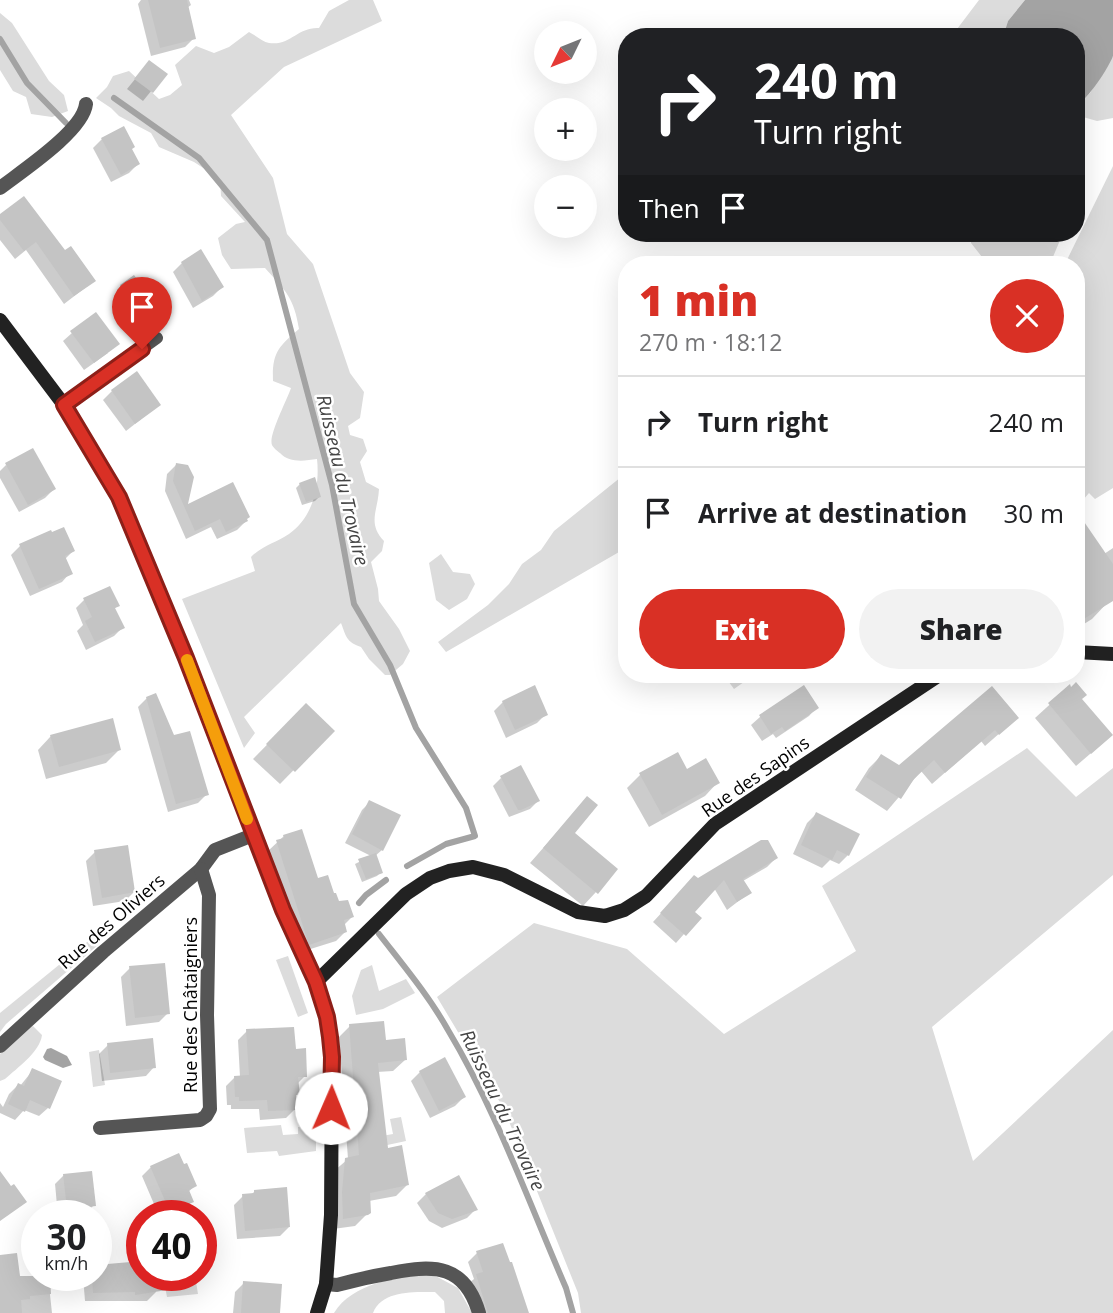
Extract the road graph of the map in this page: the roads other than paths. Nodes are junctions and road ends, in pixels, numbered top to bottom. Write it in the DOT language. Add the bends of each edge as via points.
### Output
graph roads {
  1 [pos="86,104"];
  2 [pos="0,188"];
  3 [pos="0,320"];
  4 [pos="158,338"];
  5 [pos="64,405"];
  6 [pos="1085,652"];
  7 [pos="1113,654"];
  8 [pos="927,683"];
  9 [pos="253,835"];
  10 [pos="201,869"];
  11 [pos="316,982"];
  12 [pos="0,1046"];
  13 [pos="100,1128"];
  14 [pos="326,1284"];
  15 [pos="317,1313"];
  16 [pos="479,1313"];
  1 -- 2 [label="street" via="85,114 60,141"];
  3 -- 5 [label="street"];
  4 -- 5 [label="lane"];
  5 -- 9 [label="street" via="119,497"];
  6 -- 7 [label="street"];
  8 -- 11 [label="street, Rue des Sapins" via="715,824 646,896 624,911 605,916 578,912 504,875 473,867 450,871 406,894"];
  9 -- 10 [label="street, Rue des Oliviers" via="209,845"];
  9 -- 11 [label="street"];
  10 -- 12 [label="street, Rue des Oliviers"];
  10 -- 13 [label="street, Rue des Châtaigniers" via="209,895 210,1110 200,1120"];
  11 -- 14 [label="street" via="332,1057"];
  14 -- 15 [label="street"];
  14 -- 16 [label="street" via="434,1268 459,1278 474,1295"];
}
